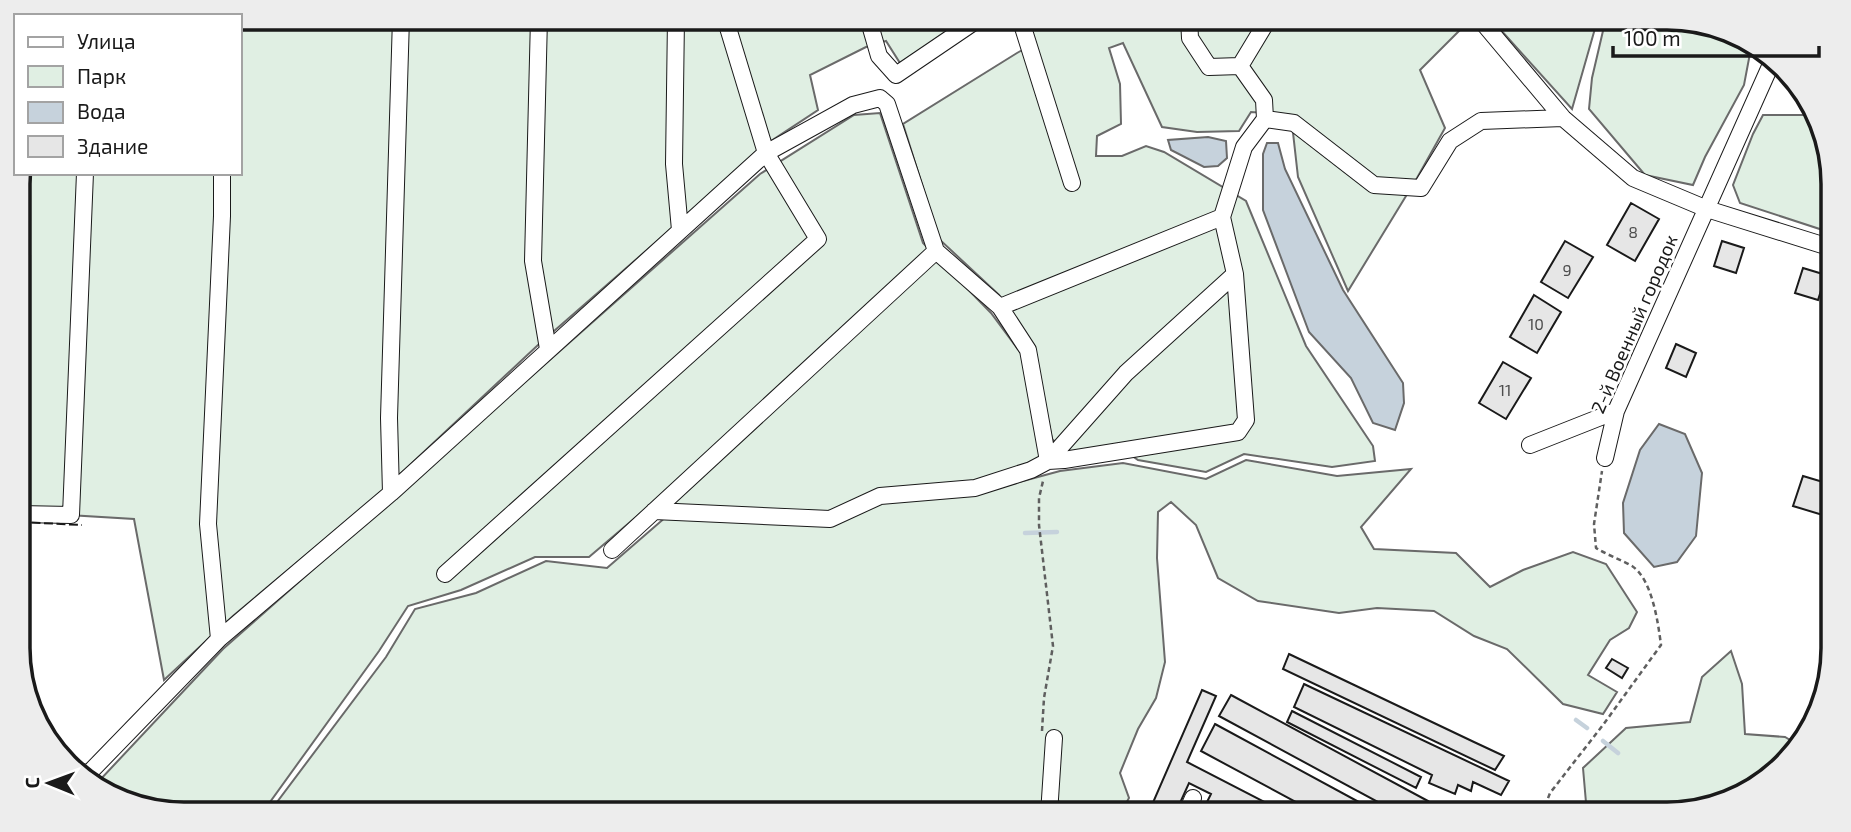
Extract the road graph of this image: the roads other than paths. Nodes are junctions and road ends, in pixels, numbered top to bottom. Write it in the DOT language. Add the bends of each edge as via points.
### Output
graph roads {
  1 [pos="401,30"];
  2 [pos="539,30"];
  3 [pos="676,30"];
  4 [pos="729,30"];
  5 [pos="871,30"];
  6 [pos="963,30"];
  7 [pos="1024,30"];
  8 [pos="1190,30"];
  9 [pos="1262,30"];
  10 [pos="1489,30"];
  11 [pos="1240,66"];
  12 [pos="1769,69"];
  13 [pos="1563,118"];
  14 [pos="1265,119"];
  15 [pos="766,153"];
  16 [pos="86,175"];
  17 [pos="222,175"];
  18 [pos="1072,183"];
  19 [pos="1707,209"];
  20 [pos="1222,217"];
  21 [pos="680,230"];
  22 [pos="1821,245"];
  23 [pos="936,251"];
  24 [pos="1235,274"];
  25 [pos="1000,307"];
  26 [pos="548,349"];
  27 [pos="1616,411"];
  28 [pos="1530,444"];
  29 [pos="1605,458"];
  30 [pos="1048,461"];
  31 [pos="391,493"];
  32 [pos="654,511"];
  33 [pos="30,514"];
  34 [pos="612,550"];
  35 [pos="445,574"];
  36 [pos="219,639"];
  37 [pos="1047,737"];
  38 [pos="91,770"];
  39 [pos="1194,798"];
  40 [pos="1049,802"];
  41 [pos="1192,802"];
  1 -- 31 [label="street" via="388,418"];
  2 -- 26 [label="street" via="533,261"];
  3 -- 21 [label="street" via="674,164"];
  4 -- 15 [label="street"];
  5 -- 6 [label="street" via="879,56 896,75"];
  7 -- 18 [label="street"];
  8 -- 11 [label="street" via="1209,67"];
  9 -- 11 [label="street"];
  10 -- 13 [label="street"];
  11 -- 14 [label="street" via="1264,100"];
  12 -- 19 [label="street, 2-й Военный городок"];
  13 -- 14 [label="street" via="1481,121 1450,141 1420,188 1374,185 1294,123"];
  13 -- 19 [label="street" via="1633,178"];
  14 -- 20 [label="street" via="1244,147"];
  15 -- 21 [label="street"];
  15 -- 23 [label="street" via="853,105 880,98 887,104"];
  15 -- 35 [label="street" via="818,239"];
  16 -- 33 [label="street" via="71,515"];
  17 -- 36 [label="street" via="208,524"];
  19 -- 22 [label="street"];
  19 -- 27 [label="street, 2-й Военный городок"];
  20 -- 24 [label="street"];
  20 -- 25 [label="street"];
  21 -- 26 [label="street"];
  23 -- 25 [label="street"];
  23 -- 32 [label="street"];
  24 -- 30 [label="street" via="1125,373"];
  24 -- 30 [label="street" via="1246,421 1238,432"];
  25 -- 30 [label="street" via="1028,350"];
  26 -- 31 [label="street"];
  27 -- 28 [label="street"];
  27 -- 29 [label="street, 2-й Военный городок"];
  30 -- 32 [label="street" via="975,488 880,496 830,519"];
  31 -- 36 [label="street"];
  32 -- 34 [label="street"];
  36 -- 38 [label="street"];
  37 -- 40 [label="street"];
  39 -- 41 [label="street"];
}
